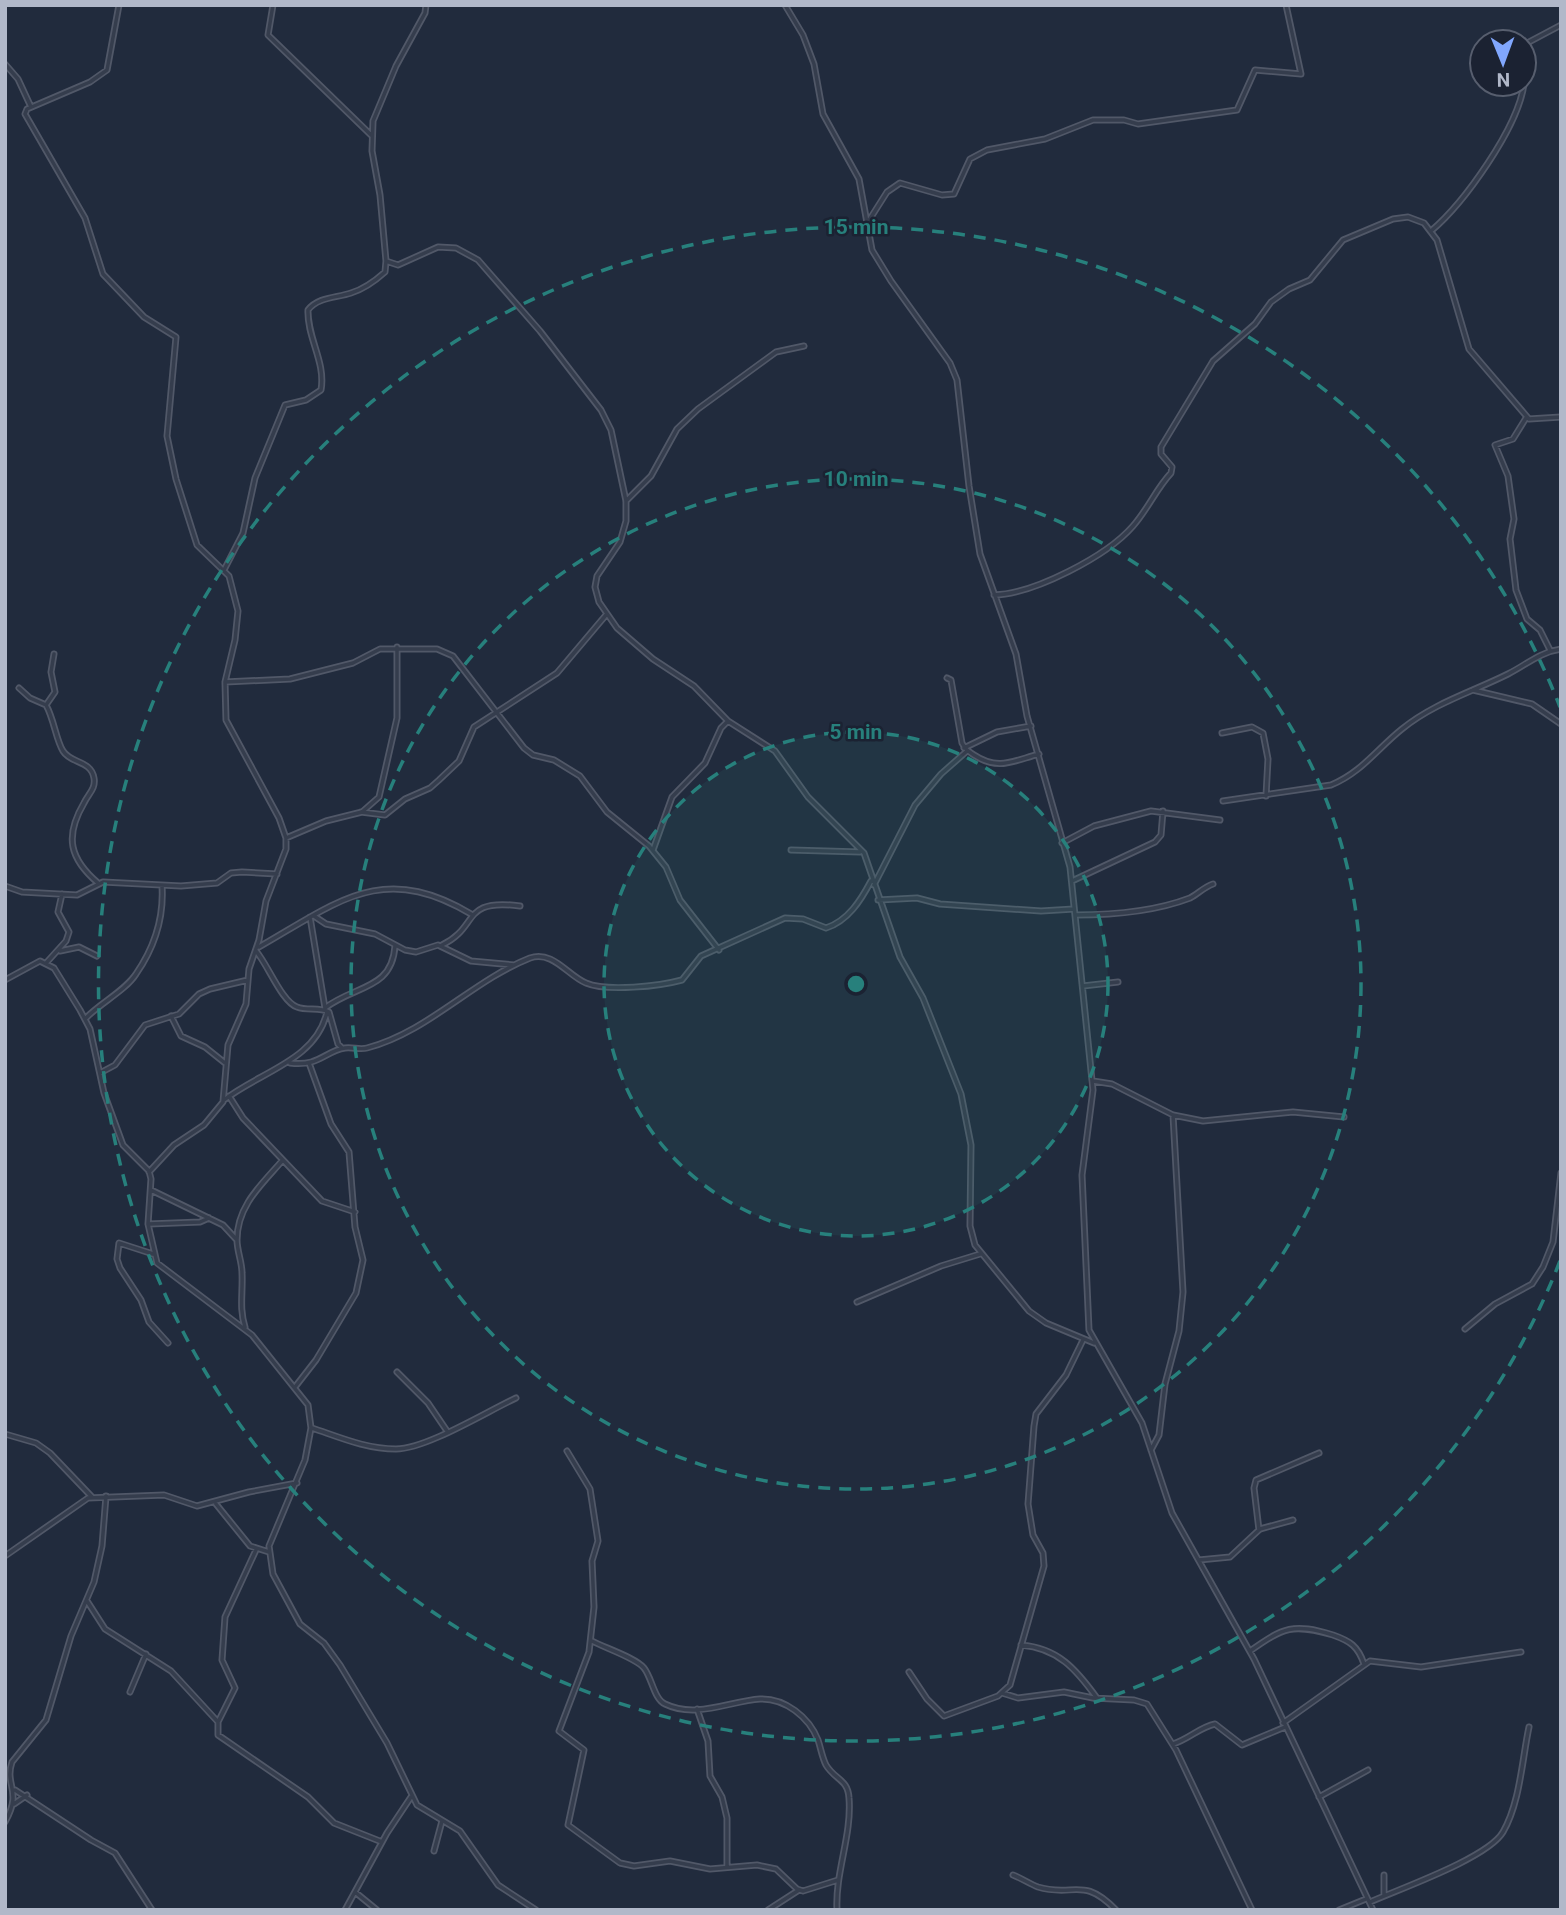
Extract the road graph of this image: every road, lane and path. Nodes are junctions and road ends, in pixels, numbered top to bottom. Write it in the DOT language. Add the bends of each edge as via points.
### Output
graph roads {
  1 [pos="119,5"];
  2 [pos="273,5"];
  3 [pos="426,5"];
  4 [pos="785,5"];
  5 [pos="1286,5"];
  6 [pos="1561,25"];
  7 [pos="1538,37"];
  8 [pos="5,64"];
  9 [pos="1520,98"];
  10 [pos="31,107"];
  11 [pos="371,135"];
  12 [pos="867,223"];
  13 [pos="1431,231"];
  14 [pos="386,261"];
  15 [pos="804,346"];
  16 [pos="1527,417"];
  17 [pos="1561,417"];
  18 [pos="626,501"];
  19 [pos="224,570"];
  20 [pos="994,595"];
  21 [pos="606,615"];
  22 [pos="397,647"];
  23 [pos="1561,649"];
  24 [pos="1550,650"];
  25 [pos="54,654"];
  26 [pos="947,678"];
  27 [pos="225,682"];
  28 [pos="19,688"];
  29 [pos="1471,690"];
  30 [pos="46,705"];
  31 [pos="499,713"];
  32 [pos="728,721"];
  33 [pos="1561,724"];
  34 [pos="1031,726"];
  35 [pos="1222,733"];
  36 [pos="966,749"];
  37 [pos="1038,754"];
  38 [pos="1266,796"];
  39 [pos="1223,801"];
  40 [pos="1163,811"];
  41 [pos="361,812"];
  42 [pos="1220,820"];
  43 [pos="286,838"];
  44 [pos="1062,842"];
  45 [pos="653,850"];
  46 [pos="791,850"];
  47 [pos="862,852"];
  48 [pos="277,874"];
  49 [pos="872,879"];
  50 [pos="1072,881"];
  51 [pos="98,883"];
  52 [pos="1213,884"];
  53 [pos="5,886"];
  54 [pos="162,886"];
  55 [pos="873,886"];
  56 [pos="62,894"];
  57 [pos="878,900"];
  58 [pos="520,906"];
  59 [pos="1075,909"];
  60 [pos="471,914"];
  61 [pos="1075,915"];
  62 [pos="312,916"];
  63 [pos="440,945"];
  64 [pos="395,946"];
  65 [pos="256,949"];
  66 [pos="719,950"];
  67 [pos="58,951"];
  68 [pos="97,956"];
  69 [pos="47,962"];
  70 [pos="516,965"];
  71 [pos="5,980"];
  72 [pos="248,980"];
  73 [pos="1118,982"];
  74 [pos="1083,986"];
  75 [pos="326,1010"];
  76 [pos="172,1016"];
  77 [pos="85,1019"];
  78 [pos="342,1048"];
  79 [pos="225,1063"];
  80 [pos="290,1063"];
  81 [pos="309,1063"];
  82 [pos="100,1073"];
  83 [pos="1093,1082"];
  84 [pos="229,1096"];
  85 [pos="224,1100"];
  86 [pos="1173,1115"];
  87 [pos="1344,1117"];
  88 [pos="282,1161"];
  89 [pos="149,1171"];
  90 [pos="1561,1173"];
  91 [pos="151,1190"];
  92 [pos="355,1212"];
  93 [pos="209,1218"];
  94 [pos="148,1224"];
  95 [pos="237,1241"];
  96 [pos="154,1254"];
  97 [pos="980,1254"];
  98 [pos="857,1302"];
  99 [pos="246,1329"];
  100 [pos="1465,1329"];
  101 [pos="1083,1340"];
  102 [pos="168,1343"];
  103 [pos="1096,1344"];
  104 [pos="397,1372"];
  105 [pos="295,1387"];
  106 [pos="516,1398"];
  107 [pos="311,1428"];
  108 [pos="447,1431"];
  109 [pos="5,1434"];
  110 [pos="1151,1450"];
  111 [pos="567,1451"];
  112 [pos="1320,1453"];
  113 [pos="297,1483"];
  114 [pos="106,1496"];
  115 [pos="92,1497"];
  116 [pos="215,1503"];
  117 [pos="1293,1520"];
  118 [pos="1259,1530"];
  119 [pos="256,1550"];
  120 [pos="269,1552"];
  121 [pos="5,1556"];
  122 [pos="1199,1560"];
  123 [pos="87,1601"];
  124 [pos="591,1641"];
  125 [pos="1021,1645"];
  126 [pos="1250,1651"];
  127 [pos="1521,1652"];
  128 [pos="146,1654"];
  129 [pos="1364,1664"];
  130 [pos="909,1672"];
  131 [pos="130,1692"];
  132 [pos="1002,1693"];
  133 [pos="1097,1698"];
  134 [pos="697,1709"];
  135 [pos="219,1722"];
  136 [pos="1284,1725"];
  137 [pos="1529,1727"];
  138 [pos="1173,1744"];
  139 [pos="1368,1770"];
  140 [pos="15,1789"];
  141 [pos="27,1795"];
  142 [pos="412,1797"];
  143 [pos="1319,1797"];
  144 [pos="14,1804"];
  145 [pos="442,1821"];
  146 [pos="5,1822"];
  147 [pos="382,1842"];
  148 [pos="434,1852"];
  149 [pos="727,1867"];
  150 [pos="1013,1875"];
  151 [pos="1384,1875"];
  152 [pos="838,1880"];
  153 [pos="799,1889"];
  154 [pos="355,1892"];
  155 [pos="1384,1896"];
  156 [pos="1368,1901"];
  157 [pos="152,1910"];
  158 [pos="345,1910"];
  159 [pos="377,1910"];
  160 [pos="536,1910"];
  161 [pos="768,1910"];
  162 [pos="837,1910"];
  163 [pos="1116,1910"];
  164 [pos="1252,1910"];
  165 [pos="1339,1910"];
  166 [pos="1373,1910"];
  1 -- 10 [label="street" via="107,70"];
  2 -- 11 [label="street" via="268,35"];
  3 -- 11 [label="street" via="378,104"];
  4 -- 12 [label="street" via="814,64 823,114 859,179"];
  5 -- 12 [label="street" via="1301,74 1255,70 1237,110 1138,124 1093,120 1045,139 1000,146 970,159 954,194 900,183 887,192"];
  6 -- 7 [label="street"];
  8 -- 10 [label="street"];
  9 -- 13 [label="street" via="1479,178"];
  10 -- 19 [label="street" via="25,117 85,218 103,274 144,317 176,337 167,436 190,530 203,553"];
  11 -- 14 [label="street"];
  12 -- 20 [label="street" via="880,265 950,363 957,380 976,533"];
  13 -- 16 [label="street" via="1445,261 1469,349"];
  13 -- 20 [label="street" via="1408,217 1343,240 1310,280 1271,302 1213,361 1161,447 1171,473 1133,527 1047,583"];
  14 -- 18 [label="street" via="398,265 438,247 456,248 486,267 607,419"];
  14 -- 19 [label="street" via="385,272 371,283 315,303 308,310 322,370 321,390 283,408 255,478 243,533"];
  15 -- 18 [label="street" via="776,352 698,409 677,429 651,476"];
  16 -- 17 [label="street"];
  16 -- 24 [label="street" via="1513,439 1495,445 1510,487 1516,590 1527,619 1540,630"];
  18 -- 21 [label="street" via="624,532 596,581"];
  19 -- 27 [label="street" via="238,611"];
  20 -- 34 [label="street" via="1016,654"];
  21 -- 31 [label="street" via="557,673"];
  21 -- 32 [label="street" via="653,659 694,686"];
  22 -- 27 [label="street" via="290,679"];
  22 -- 31 [label="street" via="430,647 453,656"];
  22 -- 41 [label="street" via="396,729 379,797"];
  23 -- 24 [label="street"];
  24 -- 29 [label="street"];
  25 -- 30 [label="street" via="55,692"];
  26 -- 36 [label="street"];
  27 -- 43 [label="street" via="228,729 272,804"];
  28 -- 30 [label="street"];
  29 -- 33 [label="street" via="1532,704"];
  29 -- 38 [label="street" via="1408,724 1344,780"];
  30 -- 51 [label="street" via="63,751 86,765 94,779 76,823 73,846 79,866"];
  31 -- 41 [label="street" via="474,727 459,761 430,788 385,815"];
  31 -- 45 [label="street" via="524,748 580,776 607,812"];
  32 -- 45 [label="street" via="705,763 672,797"];
  32 -- 47 [label="street" via="775,751 808,797"];
  34 -- 36 [label="street" via="1005,729"];
  34 -- 37 [label="street"];
  35 -- 38 [label="street" via="1252,727 1263,733 1268,751"];
  36 -- 37 [label="street" via="997,766"];
  36 -- 55 [label="street" via="915,805"];
  37 -- 44 [label="street"];
  38 -- 39 [label="street"];
  40 -- 42 [label="street"];
  40 -- 44 [label="street" via="1107,821"];
  40 -- 50 [label="street" via="1161,835 1155,842"];
  41 -- 43 [label="street"];
  43 -- 48 [label="street"];
  44 -- 50 [label="street"];
  45 -- 66 [label="street" via="680,900"];
  46 -- 47 [label="street"];
  47 -- 49 [label="street"];
  48 -- 54 [label="street" via="231,873 217,883"];
  48 -- 65 [label="street"];
  49 -- 55 [label="street"];
  49 -- 66 [label="street" via="856,906 835,926 785,918"];
  50 -- 59 [label="street"];
  51 -- 54 [label="street"];
  51 -- 56 [label="street" via="83,894"];
  52 -- 61 [label="street" via="1175,902"];
  53 -- 56 [label="street" via="22,892"];
  54 -- 77 [label="street" via="151,952 136,975"];
  55 -- 57 [label="street"];
  56 -- 67 [label="street" via="58,912 69,932"];
  57 -- 59 [label="street" via="917,898 940,904"];
  57 -- 97 [label="street" via="961,1094 971,1145 970,1226"];
  58 -- 60 [label="street" via="499,904"];
  59 -- 61 [label="street"];
  60 -- 62 [label="street" via="437,896 390,887 366,891"];
  60 -- 63 [label="street" via="459,934"];
  61 -- 74 [label="street"];
  62 -- 64 [label="street" via="326,925 375,934"];
  62 -- 65 [label="street"];
  62 -- 75 [label="street"];
  63 -- 64 [label="street" via="416,952"];
  63 -- 70 [label="street" via="471,961"];
  64 -- 75 [label="street" via="382,979 343,995"];
  65 -- 72 [label="street"];
  65 -- 75 [label="street" via="285,1000 294,1007"];
  66 -- 70 [label="street" via="701,956 682,980 627,986 586,983 541,956"];
  67 -- 68 [label="street" via="79,947"];
  67 -- 69 [label="street"];
  69 -- 71 [label="street" via="34,963"];
  69 -- 77 [label="street"];
  70 -- 78 [label="street" via="411,1031 363,1049"];
  72 -- 76 [label="street" via="199,994"];
  72 -- 79 [label="street" via="246,1004"];
  73 -- 74 [label="street"];
  74 -- 83 [label="street"];
  75 -- 78 [label="street"];
  75 -- 80 [label="street" via="318,1034"];
  76 -- 79 [label="street" via="181,1037 205,1047"];
  76 -- 82 [label="street" via="145,1025 115,1065"];
  77 -- 82 [label="street"];
  78 -- 81 [label="street"];
  79 -- 85 [label="street"];
  80 -- 81 [label="street"];
  80 -- 84 [label="street" via="253,1079"];
  81 -- 92 [label="street" via="331,1124 349,1152"];
  82 -- 89 [label="street" via="123,1145"];
  83 -- 86 [label="street" via="1112,1084"];
  83 -- 103 [label="street" via="1082,1175 1088,1323"];
  84 -- 85 [label="street"];
  84 -- 88 [label="street"];
  85 -- 89 [label="street" via="204,1125 174,1145"];
  86 -- 87 [label="street" via="1203,1121 1293,1112"];
  86 -- 110 [label="street" via="1184,1292 1159,1435"];
  88 -- 92 [label="street" via="322,1201"];
  88 -- 95 [label="street" via="242,1210"];
  89 -- 91 [label="street"];
  90 -- 100 [label="street" via="1553,1242 1543,1266 1531,1284 1495,1304"];
  91 -- 93 [label="street"];
  91 -- 94 [label="street"];
  92 -- 105 [label="street" via="363,1259 356,1293"];
  93 -- 94 [label="street"];
  93 -- 95 [label="street" via="223,1224"];
  94 -- 96 [label="street"];
  95 -- 99 [label="street"];
  96 -- 99 [label="street" via="161,1267"];
  96 -- 102 [label="street" via="118,1243 117,1259 149,1322"];
  97 -- 98 [label="street"];
  97 -- 101 [label="street" via="1029,1311"];
  99 -- 105 [label="street"];
  101 -- 103 [label="street"];
  101 -- 125 [label="street" via="1066,1375 1036,1415 1028,1504 1044,1566"];
  103 -- 110 [label="street" via="1142,1423"];
  104 -- 108 [label="street" via="428,1403"];
  105 -- 107 [label="street" via="308,1405"];
  106 -- 108 [label="street"];
  107 -- 108 [label="street" via="361,1444 398,1449"];
  107 -- 113 [label="street"];
  109 -- 115 [label="street" via="50,1452"];
  110 -- 122 [label="street" via="1165,1498"];
  111 -- 124 [label="street" via="590,1489 598,1528 592,1561"];
  112 -- 118 [label="street" via="1256,1480"];
  113 -- 116 [label="street"];
  113 -- 120 [label="street"];
  114 -- 115 [label="street"];
  114 -- 116 [label="street" via="164,1495 197,1506"];
  114 -- 123 [label="street" via="102,1546"];
  115 -- 121 [label="street"];
  116 -- 119 [label="street"];
  117 -- 118 [label="street"];
  118 -- 122 [label="street" via="1230,1558"];
  119 -- 120 [label="street"];
  119 -- 135 [label="street" via="225,1618 222,1660 235,1688"];
  120 -- 142 [label="street" via="273,1574 300,1624 324,1643 340,1665 387,1743"];
  122 -- 126 [label="street"];
  123 -- 128 [label="street" via="105,1629"];
  123 -- 140 [label="street" via="71,1636 46,1720 12,1762 9,1770"];
  124 -- 134 [label="street" via="644,1667 666,1705"];
  124 -- 149 [label="street" via="579,1684 559,1726 562,1734 584,1750 568,1825 620,1863 634,1866 670,1861 710,1869"];
  125 -- 132 [label="street" via="1013,1679"];
  125 -- 133 [label="street" via="1045,1647 1079,1674"];
  126 -- 129 [label="street" via="1291,1628 1308,1627 1349,1641"];
  126 -- 136 [label="street"];
  127 -- 129 [label="street" via="1421,1667 1380,1660"];
  128 -- 131 [label="street"];
  128 -- 135 [label="street" via="185,1685"];
  129 -- 136 [label="street"];
  130 -- 132 [label="street" via="944,1716"];
  132 -- 133 [label="street" via="1018,1698 1064,1692"];
  133 -- 138 [label="street" via="1142,1701 1153,1710"];
  134 -- 149 [label="street" via="708,1741 710,1776 727,1818"];
  134 -- 152 [label="street" via="767,1699 784,1703 803,1719 831,1773 848,1788 849,1824"];
  135 -- 147 [label="street" via="220,1740 308,1797 334,1823"];
  136 -- 138 [label="street" via="1239,1745 1215,1724"];
  136 -- 143 [label="street"];
  137 -- 155 [label="street" via="1502,1834 1471,1856"];
  138 -- 164 [label="street"];
  139 -- 143 [label="street"];
  140 -- 141 [label="street"];
  140 -- 144 [label="street"];
  141 -- 144 [label="street"];
  141 -- 157 [label="street" via="116,1853"];
  142 -- 145 [label="street"];
  142 -- 147 [label="street"];
  143 -- 156 [label="street"];
  144 -- 146 [label="street"];
  145 -- 148 [label="street"];
  145 -- 160 [label="street" via="460,1832 498,1885"];
  147 -- 154 [label="street"];
  149 -- 153 [label="street" via="776,1869"];
  150 -- 163 [label="street" via="1039,1887 1097,1892"];
  151 -- 155 [label="street"];
  152 -- 153 [label="street"];
  152 -- 162 [label="street"];
  153 -- 161 [label="street"];
  154 -- 158 [label="street"];
  154 -- 159 [label="street"];
  155 -- 156 [label="street"];
  156 -- 165 [label="street"];
  156 -- 166 [label="street"];
}
